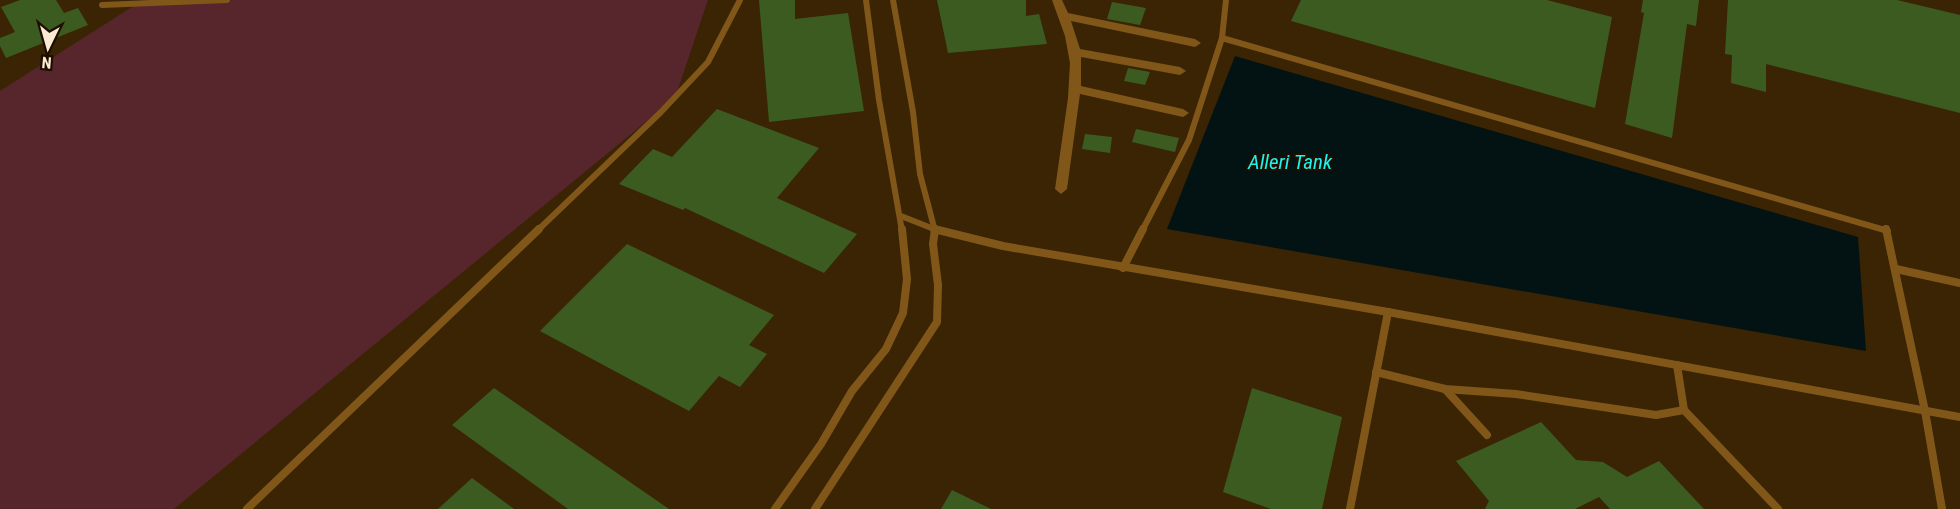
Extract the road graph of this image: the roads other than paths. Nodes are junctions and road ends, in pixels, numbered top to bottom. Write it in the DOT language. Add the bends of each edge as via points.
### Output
graph roads {
  1 [pos="115,0"];
  2 [pos="227,0"];
  3 [pos="740,0"];
  4 [pos="866,0"];
  5 [pos="893,0"];
  6 [pos="1057,0"];
  7 [pos="1227,0"];
  8 [pos="100,2"];
  9 [pos="1064,16"];
  10 [pos="1222,38"];
  11 [pos="1195,43"];
  12 [pos="1074,52"];
  13 [pos="1180,71"];
  14 [pos="1073,88"];
  15 [pos="1183,113"];
  16 [pos="1061,189"];
  17 [pos="901,216"];
  18 [pos="935,230"];
  19 [pos="1123,268"];
  20 [pos="1896,269"];
  21 [pos="1960,283"];
  22 [pos="1388,312"];
  23 [pos="1677,365"];
  24 [pos="1376,372"];
  25 [pos="1445,389"];
  26 [pos="1684,410"];
  27 [pos="1925,411"];
  28 [pos="1960,417"];
  29 [pos="1487,435"];
  30 [pos="247,509"];
  31 [pos="775,509"];
  32 [pos="814,509"];
  33 [pos="1350,509"];
  34 [pos="1778,509"];
  35 [pos="1942,509"];
  1 -- 8 [label="lane"];
  2 -- 8 [label="lane" via="172,4"];
  3 -- 30 [label="lane" via="708,62 661,112"];
  4 -- 17 [label="lane" via="879,100"];
  5 -- 18 [label="lane" via="920,174"];
  6 -- 9 [label="street"];
  7 -- 10 [label="lane"];
  9 -- 11 [label="street"];
  9 -- 12 [label="street"];
  10 -- 19 [label="lane" via="1189,140"];
  10 -- 20 [label="lane" via="1888,230"];
  12 -- 13 [label="street"];
  12 -- 14 [label="street"];
  14 -- 15 [label="street"];
  14 -- 16 [label="street"];
  17 -- 18 [label="lane"];
  17 -- 31 [label="lane" via="907,279 903,313 886,349 852,391 821,444"];
  18 -- 19 [label="lane"];
  18 -- 32 [label="lane" via="937,322"];
  19 -- 22 [label="lane"];
  20 -- 21 [label="lane"];
  20 -- 27 [label="lane"];
  22 -- 23 [label="lane"];
  22 -- 24 [label="lane"];
  23 -- 26 [label="lane"];
  23 -- 27 [label="lane"];
  24 -- 25 [label="lane"];
  24 -- 33 [label="lane"];
  25 -- 26 [label="lane" via="1516,394 1656,415"];
  25 -- 29 [label="lane"];
  26 -- 34 [label="lane"];
  27 -- 28 [label="lane"];
  27 -- 35 [label="lane"];
}
